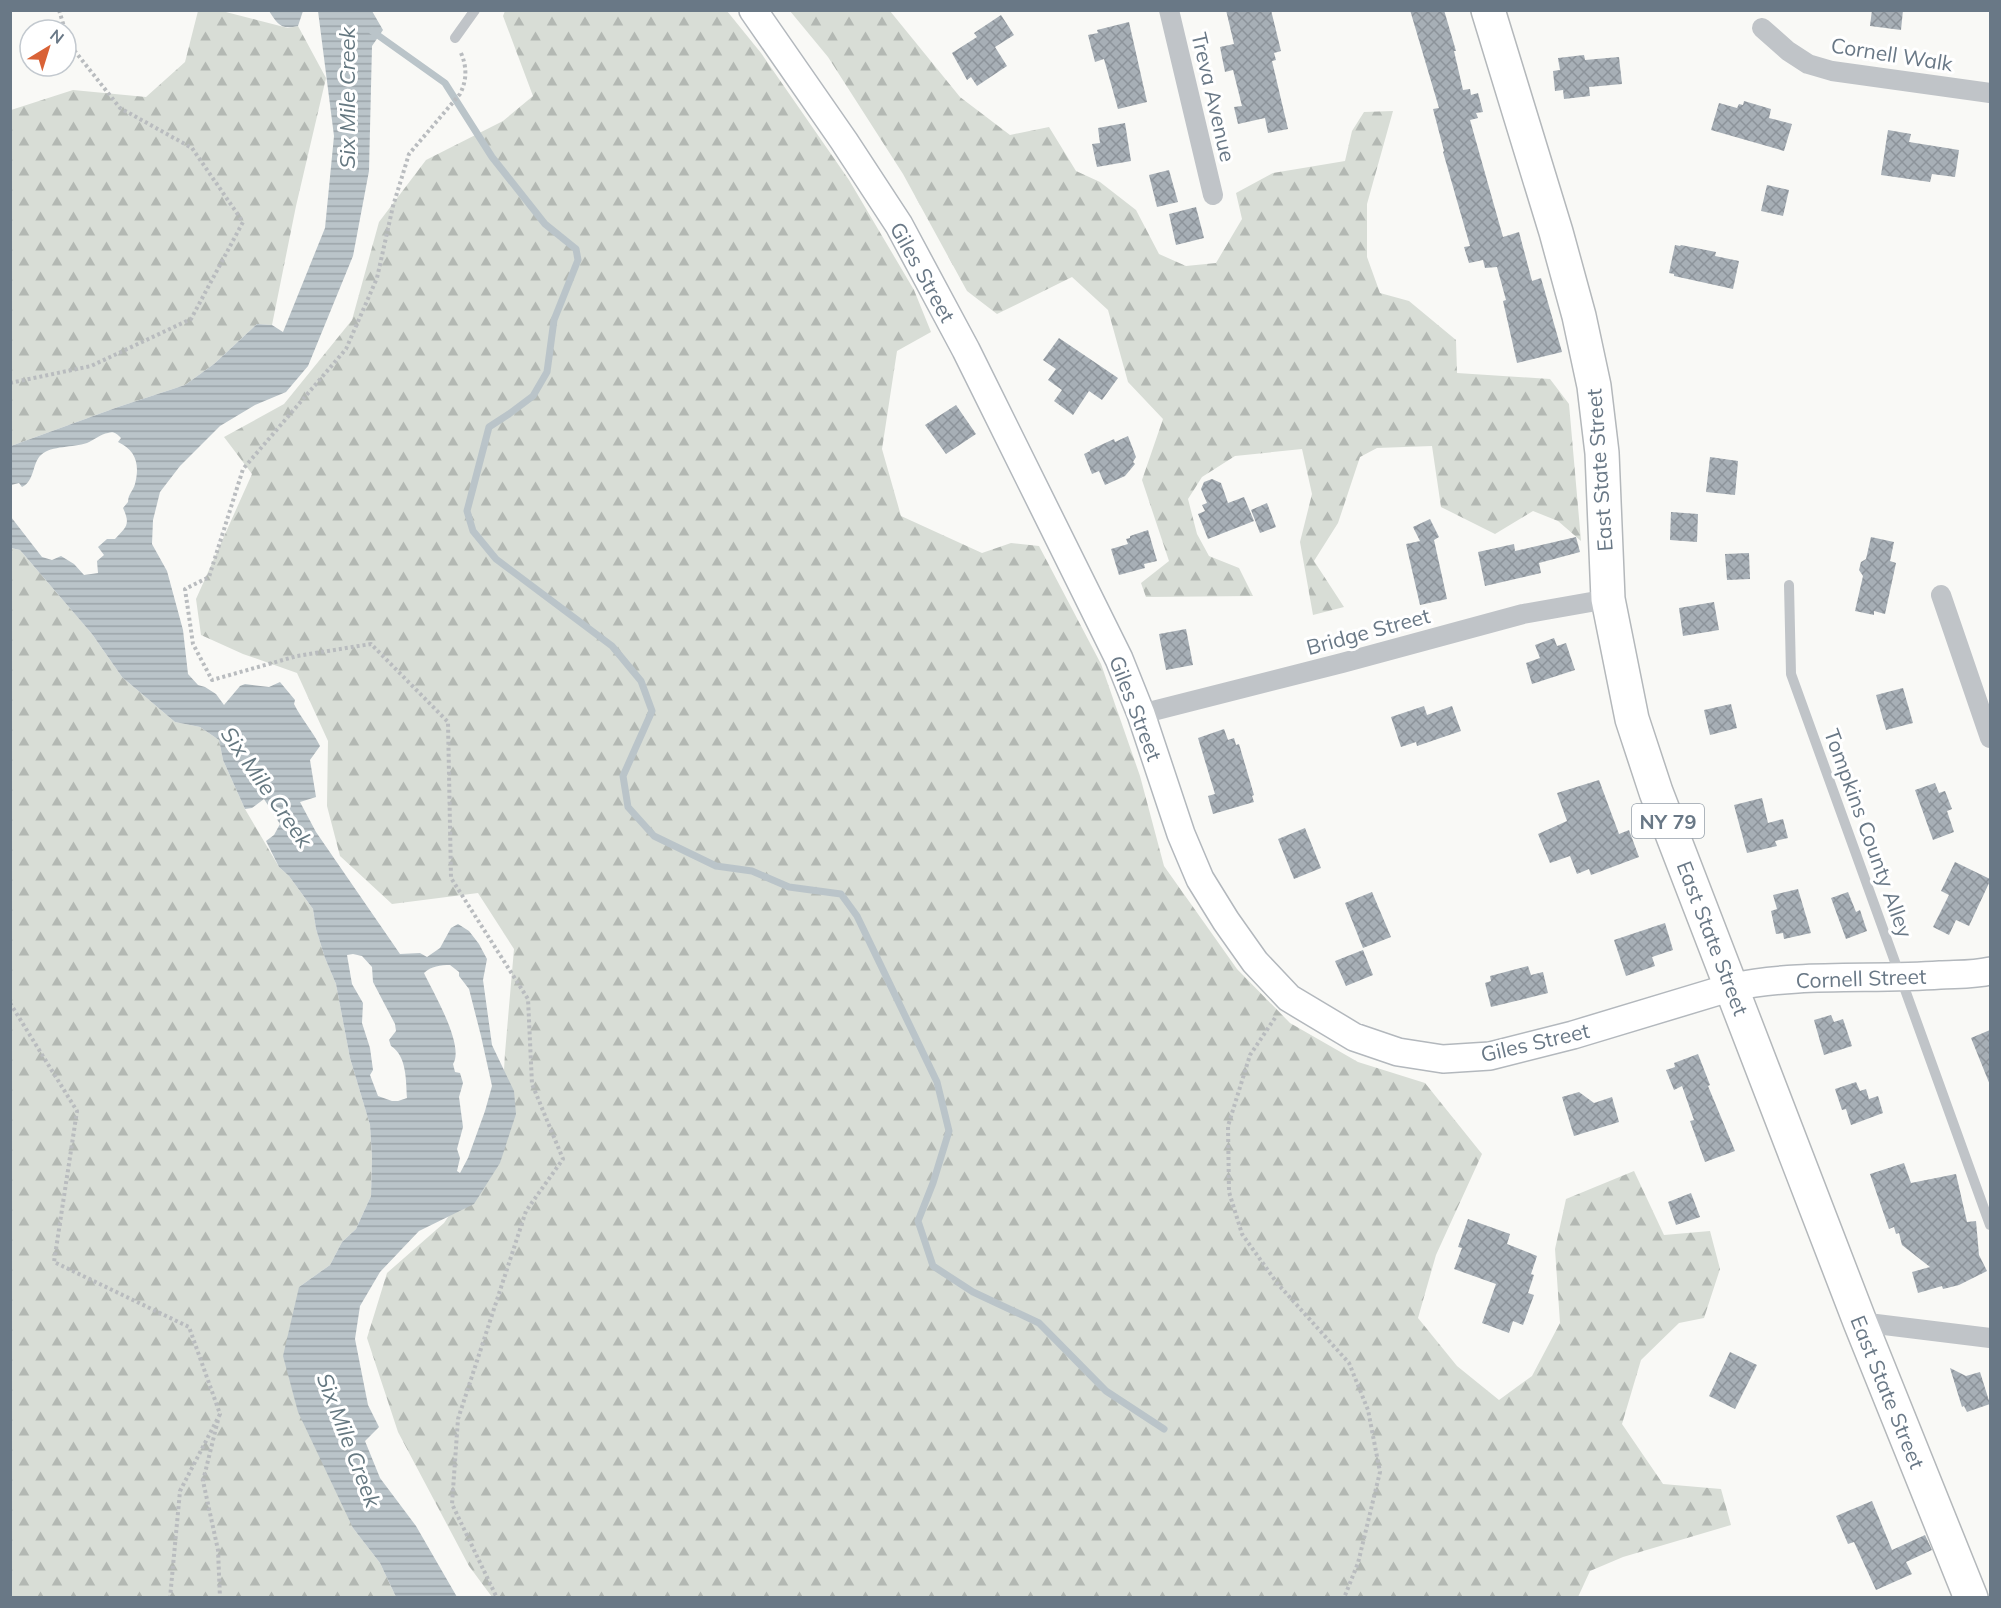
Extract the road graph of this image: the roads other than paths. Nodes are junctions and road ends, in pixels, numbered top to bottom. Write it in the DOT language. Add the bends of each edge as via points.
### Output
graph roads {
  1 [pos="475,10"];
  2 [pos="753,10"];
  3 [pos="1169,10"];
  4 [pos="1488,10"];
  5 [pos="1762,28"];
  6 [pos="455,38"];
  7 [pos="1990,93"];
  8 [pos="1213,195"];
  9 [pos="1789,585"];
  10 [pos="1941,595"];
  11 [pos="1608,599"];
  12 [pos="1141,714"];
  13 [pos="1990,738"];
  14 [pos="1990,971"];
  15 [pos="1901,978"];
  16 [pos="1732,987"];
  17 [pos="1990,1225"];
  18 [pos="1860,1322"];
  19 [pos="1990,1338"];
  20 [pos="1971,1598"];
  1 -- 6 [label="lane"];
  2 -- 12 [label="street, Giles Street" via="899,225 1058,534 1119,659"];
  3 -- 8 [label="street, Treva Avenue"];
  4 -- 11 [label="highway, East State Street / NY 79" via="1556,232 1594,386 1602,453"];
  5 -- 7 [label="street, Cornell Walk" via="1808,64 1832,71"];
  9 -- 15 [label="lane, Tompkins County Alley" via="1791,674"];
  10 -- 13 [label="street"];
  11 -- 12 [label="street, Bridge Street" via="1523,614"];
  11 -- 16 [label="highway, East State Street / NY 79" via="1632,719 1656,792"];
  12 -- 16 [label="street, Giles Street" via="1180,834 1200,879 1226,921 1255,962 1289,998 1354,1037 1398,1052 1443,1059 1490,1056"];
  14 -- 15 [label="street, Cornell Street"];
  15 -- 16 [label="street, Cornell Street" via="1756,982"];
  15 -- 17 [label="lane, Tompkins County Alley"];
  16 -- 18 [label="highway, East State Street / NY 79"];
  18 -- 19 [label="street"];
  18 -- 20 [label="highway, East State Street / NY 79"];
}
